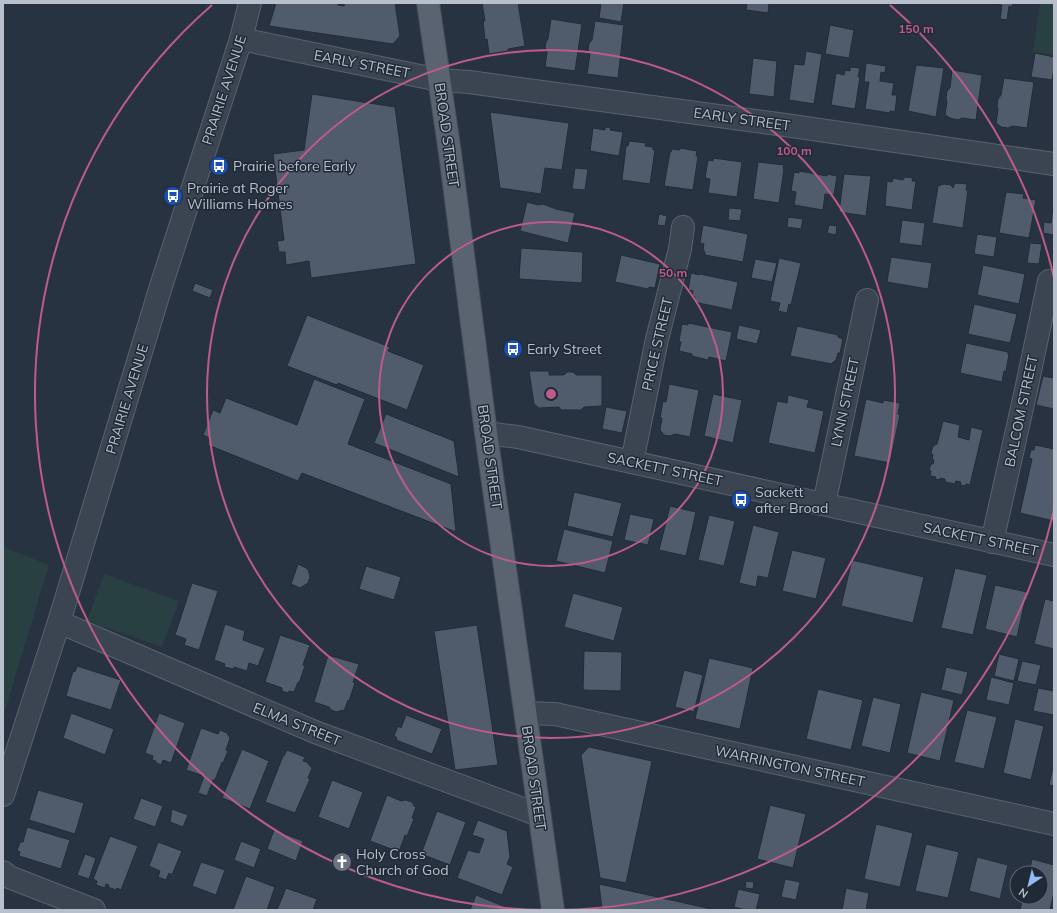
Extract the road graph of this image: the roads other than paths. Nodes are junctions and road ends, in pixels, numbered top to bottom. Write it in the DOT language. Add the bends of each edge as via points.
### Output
graph roads {
  1 [pos="250,3"];
  2 [pos="428,3"];
  3 [pos="241,40"];
  4 [pos="439,80"];
  5 [pos="1054,164"];
  6 [pos="683,227"];
  7 [pos="1049,281"];
  8 [pos="867,300"];
  9 [pos="486,433"];
  10 [pos="632,462"];
  11 [pos="824,504"];
  12 [pos="992,542"];
  13 [pos="1054,555"];
  14 [pos="59,622"];
  15 [pos="526,713"];
  16 [pos="3,795"];
  17 [pos="539,815"];
  18 [pos="1054,824"];
  19 [pos="3,872"];
  20 [pos="94,910"];
  21 [pos="553,910"];
  1 -- 3 [label="street, PRAIRIE AVENUE"];
  2 -- 4 [label="main road, BROAD STREET"];
  3 -- 4 [label="street, EARLY STREET"];
  3 -- 14 [label="street, PRAIRIE AVENUE" via="161,286"];
  4 -- 5 [label="street, EARLY STREET" via="778,124"];
  4 -- 9 [label="main road, BROAD STREET"];
  6 -- 10 [label="street, PRICE STREET"];
  7 -- 12 [label="street, BALCOM STREET"];
  8 -- 11 [label="street, LYNN STREET"];
  9 -- 10 [label="street, SACKETT STREET" via="518,437"];
  9 -- 15 [label="main road, BROAD STREET"];
  10 -- 11 [label="street, SACKETT STREET"];
  11 -- 12 [label="street, SACKETT STREET"];
  12 -- 13 [label="street, SACKETT STREET"];
  14 -- 16 [label="street, PRAIRIE AVENUE"];
  14 -- 17 [label="street, ELMA STREET" via="315,732"];
  15 -- 17 [label="main road, BROAD STREET"];
  15 -- 18 [label="street, WARRINGTON STREET" via="555,714"];
  17 -- 21 [label="main road, BROAD STREET"];
  19 -- 20 [label="street" via="8,877"];
}
